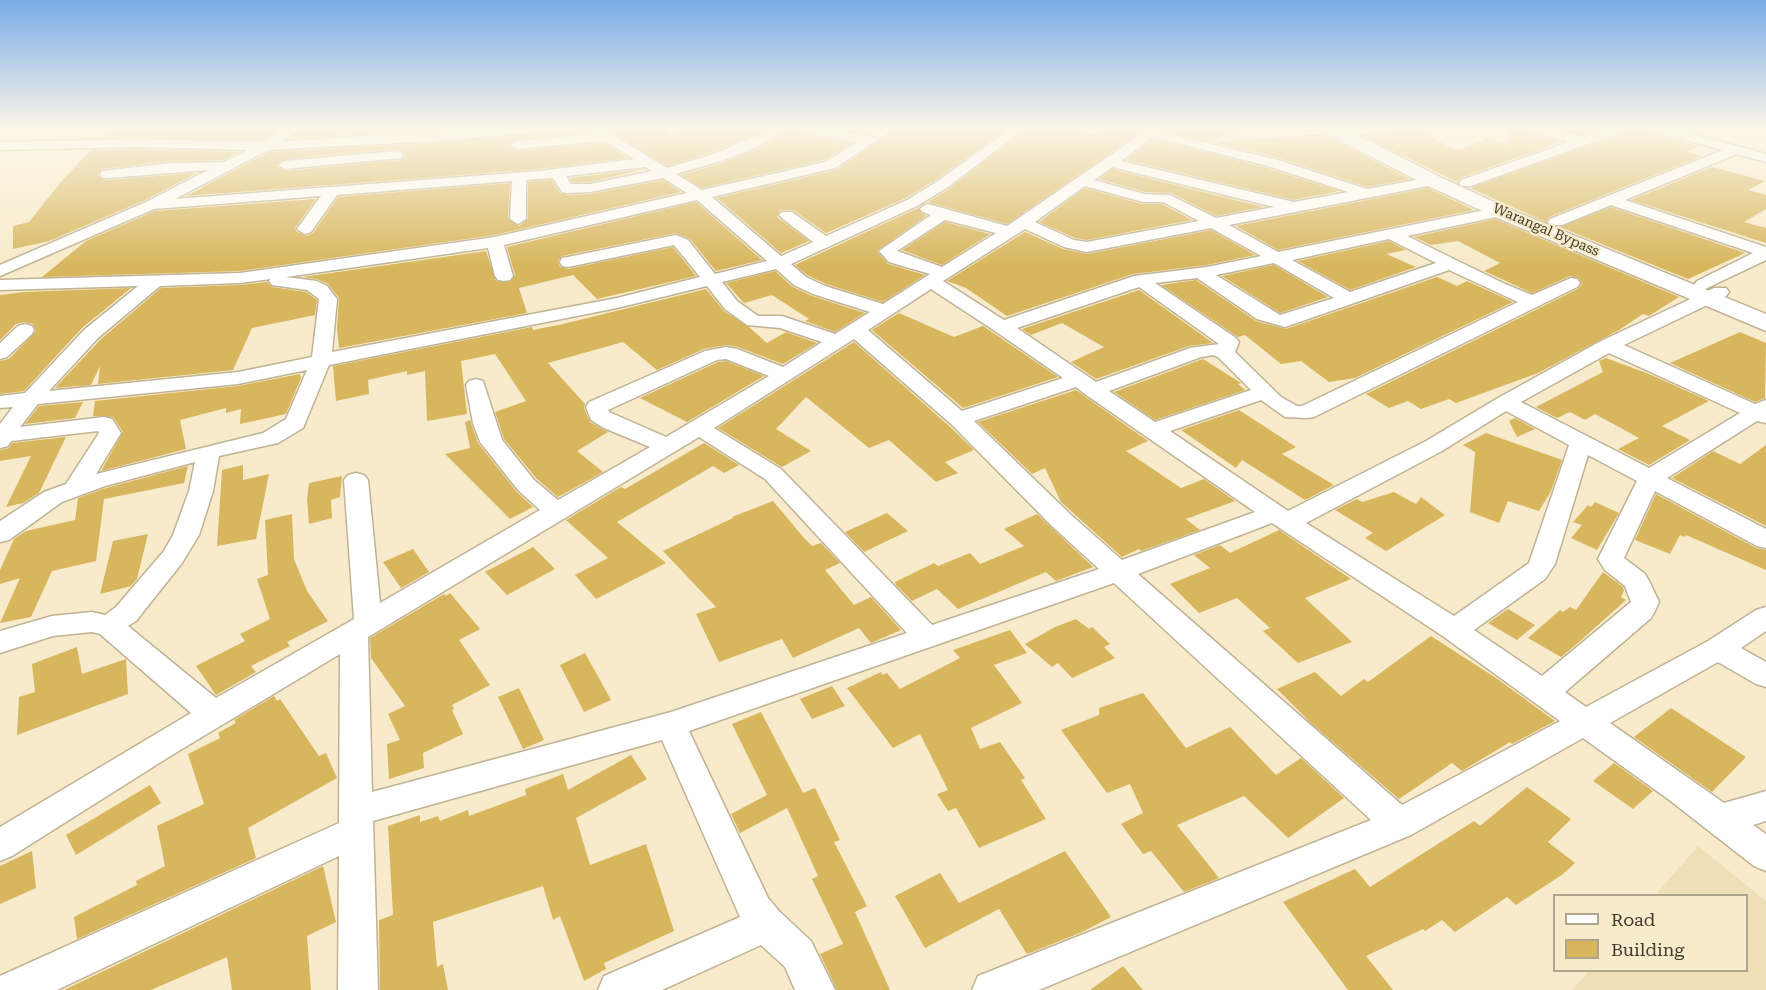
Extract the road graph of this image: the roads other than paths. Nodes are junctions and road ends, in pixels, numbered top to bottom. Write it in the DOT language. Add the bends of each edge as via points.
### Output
graph roads {
  1 [pos="211,174"];
  2 [pos="546,174"];
  3 [pos="558,174"];
  4 [pos="658,174"];
  5 [pos="667,174"];
  6 [pos="747,174"];
  7 [pos="791,174"];
  8 [pos="956,174"];
  9 [pos="1092,174"];
  10 [pos="1159,174"];
  11 [pos="1307,174"];
  12 [pos="1420,174"];
  13 [pos="1448,174"];
  14 [pos="1490,174"];
  15 [pos="1675,174"];
  16 [pos="519,177"];
  17 [pos="763,181"];
  18 [pos="1083,181"];
  19 [pos="1433,181"];
  20 [pos="1466,183"];
  21 [pos="331,193"];
  22 [pos="1366,194"];
  23 [pos="702,196"];
  24 [pos="1610,200"];
  25 [pos="912,203"];
  26 [pos="151,205"];
  27 [pos="1294,207"];
  28 [pos="1500,212"];
  29 [pos="787,214"];
  30 [pos="942,215"];
  31 [pos="518,219"];
  32 [pos="1216,222"];
  33 [pos="1556,222"];
  34 [pos="1016,227"];
  35 [pos="305,229"];
  36 [pos="1391,234"];
  37 [pos="495,242"];
  38 [pos="825,243"];
  39 [pos="1766,253"];
  40 [pos="1274,258"];
  41 [pos="568,262"];
  42 [pos="779,263"];
  43 [pos="1450,264"];
  44 [pos="0,271"];
  45 [pos="1202,273"];
  46 [pos="504,276"];
  47 [pos="938,277"];
  48 [pos="240,278"];
  49 [pos="1140,280"];
  50 [pos="712,281"];
  51 [pos="154,282"];
  52 [pos="1571,283"];
  53 [pos="0,285"];
  54 [pos="1710,292"];
  55 [pos="1349,299"];
  56 [pos="1532,301"];
  57 [pos="1766,310"];
  58 [pos="885,311"];
  59 [pos="1766,323"];
  60 [pos="1002,327"];
  61 [pos="25,330"];
  62 [pos="847,336"];
  63 [pos="1608,345"];
  64 [pos="0,353"];
  65 [pos="1225,353"];
  66 [pos="321,360"];
  67 [pos="784,375"];
  68 [pos="476,385"];
  69 [pos="1085,385"];
  70 [pos="1265,392"];
  71 [pos="31,401"];
  72 [pos="0,402"];
  73 [pos="1505,402"];
  74 [pos="1763,412"];
  75 [pos="959,419"];
  76 [pos="699,428"];
  77 [pos="1152,430"];
  78 [pos="1,438"];
  79 [pos="1581,441"];
  80 [pos="668,446"];
  81 [pos="208,452"];
  82 [pos="1650,478"];
  83 [pos="356,480"];
  84 [pos="75,489"];
  85 [pos="557,512"];
  86 [pos="1281,518"];
  87 [pos="0,534"];
  88 [pos="1766,540"];
  89 [pos="1118,572"];
  90 [pos="1766,617"];
  91 [pos="108,626"];
  92 [pos="361,627"];
  93 [pos="1454,630"];
  94 [pos="928,638"];
  95 [pos="0,642"];
  96 [pos="1718,649"];
  97 [pos="1766,676"];
  98 [pos="1544,692"];
  99 [pos="214,714"];
  100 [pos="1586,722"];
  101 [pos="671,725"];
  102 [pos="1766,806"];
  103 [pos="1720,819"];
  104 [pos="355,821"];
  105 [pos="1399,824"];
  106 [pos="0,845"];
  107 [pos="1766,855"];
  108 [pos="766,924"];
  109 [pos="14,990"];
  110 [pos="358,990"];
  111 [pos="618,990"];
  112 [pos="814,990"];
  113 [pos="992,990"];
  1 -- 26 [label="street"];
  2 -- 16 [label="street"];
  3 -- 4 [label="street" via="567,189 572,190"];
  5 -- 23 [label="street"];
  6 -- 17 [label="street"];
  7 -- 17 [label="street"];
  8 -- 25 [label="street"];
  9 -- 18 [label="street"];
  10 -- 27 [label="street"];
  11 -- 22 [label="street"];
  12 -- 19 [label="main road, Warangal Bypass"];
  13 -- 20 [label="main road"];
  14 -- 20 [label="street"];
  15 -- 24 [label="street"];
  16 -- 21 [label="street"];
  16 -- 31 [label="street"];
  17 -- 23 [label="street"];
  18 -- 32 [label="street" via="1143,198 1171,200"];
  18 -- 34 [label="street"];
  19 -- 22 [label="street"];
  19 -- 28 [label="main road, Warangal Bypass"];
  20 -- 33 [label="main road"];
  21 -- 26 [label="street"];
  21 -- 35 [label="street"];
  22 -- 27 [label="street"];
  23 -- 37 [label="street"];
  23 -- 42 [label="street"];
  24 -- 33 [label="street"];
  24 -- 39 [label="street"];
  25 -- 30 [label="street"];
  25 -- 38 [label="street"];
  26 -- 44 [label="street"];
  27 -- 32 [label="street"];
  28 -- 36 [label="street"];
  28 -- 54 [label="main road, Warangal Bypass"];
  29 -- 38 [label="street"];
  30 -- 34 [label="street"];
  30 -- 47 [label="street" via="887,251"];
  32 -- 34 [label="street" via="1086,247"];
  32 -- 40 [label="street"];
  33 -- 54 [label="main road"];
  34 -- 47 [label="street"];
  36 -- 40 [label="street"];
  36 -- 43 [label="street"];
  37 -- 46 [label="street"];
  37 -- 48 [label="street"];
  38 -- 42 [label="street"];
  39 -- 54 [label="street"];
  40 -- 45 [label="street"];
  40 -- 55 [label="street"];
  41 -- 50 [label="street" via="676,240"];
  42 -- 50 [label="street"];
  42 -- 58 [label="street" via="791,275 819,290"];
  43 -- 55 [label="street"];
  43 -- 56 [label="street"];
  45 -- 49 [label="street"];
  45 -- 55 [label="street" via="1276,320 1295,318"];
  47 -- 58 [label="street"];
  47 -- 60 [label="street"];
  48 -- 51 [label="street"];
  48 -- 66 [label="street" via="297,282 321,290 328,299"];
  49 -- 60 [label="street"];
  49 -- 65 [label="street" via="1229,342"];
  50 -- 62 [label="street" via="730,305 754,321 782,322"];
  50 -- 66 [label="street"];
  51 -- 53 [label="street"];
  51 -- 71 [label="street" via="91,334"];
  52 -- 56 [label="street"];
  54 -- 57 [label="main road"];
  54 -- 59 [label="main road, Warangal Bypass"];
  54 -- 63 [label="street"];
  56 -- 70 [label="street" via="1306,412 1293,412"];
  58 -- 62 [label="street"];
  60 -- 69 [label="street"];
  61 -- 64 [label="street"];
  62 -- 67 [label="street"];
  62 -- 75 [label="street"];
  63 -- 73 [label="street"];
  63 -- 74 [label="street"];
  65 -- 69 [label="street" via="1215,349 1197,352"];
  65 -- 70 [label="street"];
  66 -- 71 [label="street" via="238,378"];
  66 -- 81 [label="street" via="295,423 288,429 270,438"];
  67 -- 76 [label="street"];
  67 -- 80 [label="street" via="726,352 597,407 599,415 612,423"];
  68 -- 85 [label="street" via="491,442 526,485"];
  69 -- 75 [label="street"];
  69 -- 77 [label="street"];
  70 -- 77 [label="street"];
  71 -- 72 [label="street"];
  71 -- 78 [label="street"];
  73 -- 79 [label="street"];
  73 -- 86 [label="street" via="1434,446"];
  74 -- 82 [label="street"];
  75 -- 89 [label="street"];
  76 -- 80 [label="street"];
  76 -- 94 [label="street" via="773,474"];
  77 -- 86 [label="street"];
  78 -- 84 [label="street" via="104,424 110,433"];
  79 -- 82 [label="street"];
  79 -- 93 [label="street" via="1536,573"];
  80 -- 85 [label="street"];
  81 -- 84 [label="street"];
  81 -- 91 [label="street" via="201,491 186,535 126,614"];
  82 -- 88 [label="street"];
  82 -- 98 [label="street" via="1611,559 1636,581 1645,602 1641,611"];
  83 -- 92 [label="street"];
  84 -- 87 [label="street" via="38,506"];
  85 -- 92 [label="street"];
  86 -- 89 [label="street"];
  86 -- 93 [label="street"];
  89 -- 94 [label="street"];
  89 -- 105 [label="street"];
  90 -- 96 [label="street"];
  91 -- 95 [label="street" via="92,622 52,626"];
  91 -- 99 [label="street"];
  92 -- 99 [label="street"];
  92 -- 104 [label="street"];
  93 -- 98 [label="street"];
  94 -- 101 [label="street"];
  96 -- 97 [label="street"];
  96 -- 100 [label="street"];
  98 -- 100 [label="street"];
  99 -- 106 [label="street"];
  100 -- 103 [label="street"];
  100 -- 105 [label="street"];
  101 -- 104 [label="street"];
  101 -- 108 [label="street" via="755,910"];
  102 -- 103 [label="street"];
  103 -- 107 [label="street"];
  104 -- 109 [label="street"];
  104 -- 110 [label="street"];
  105 -- 113 [label="street"];
  108 -- 111 [label="street"];
  108 -- 112 [label="street" via="798,954"];
}
